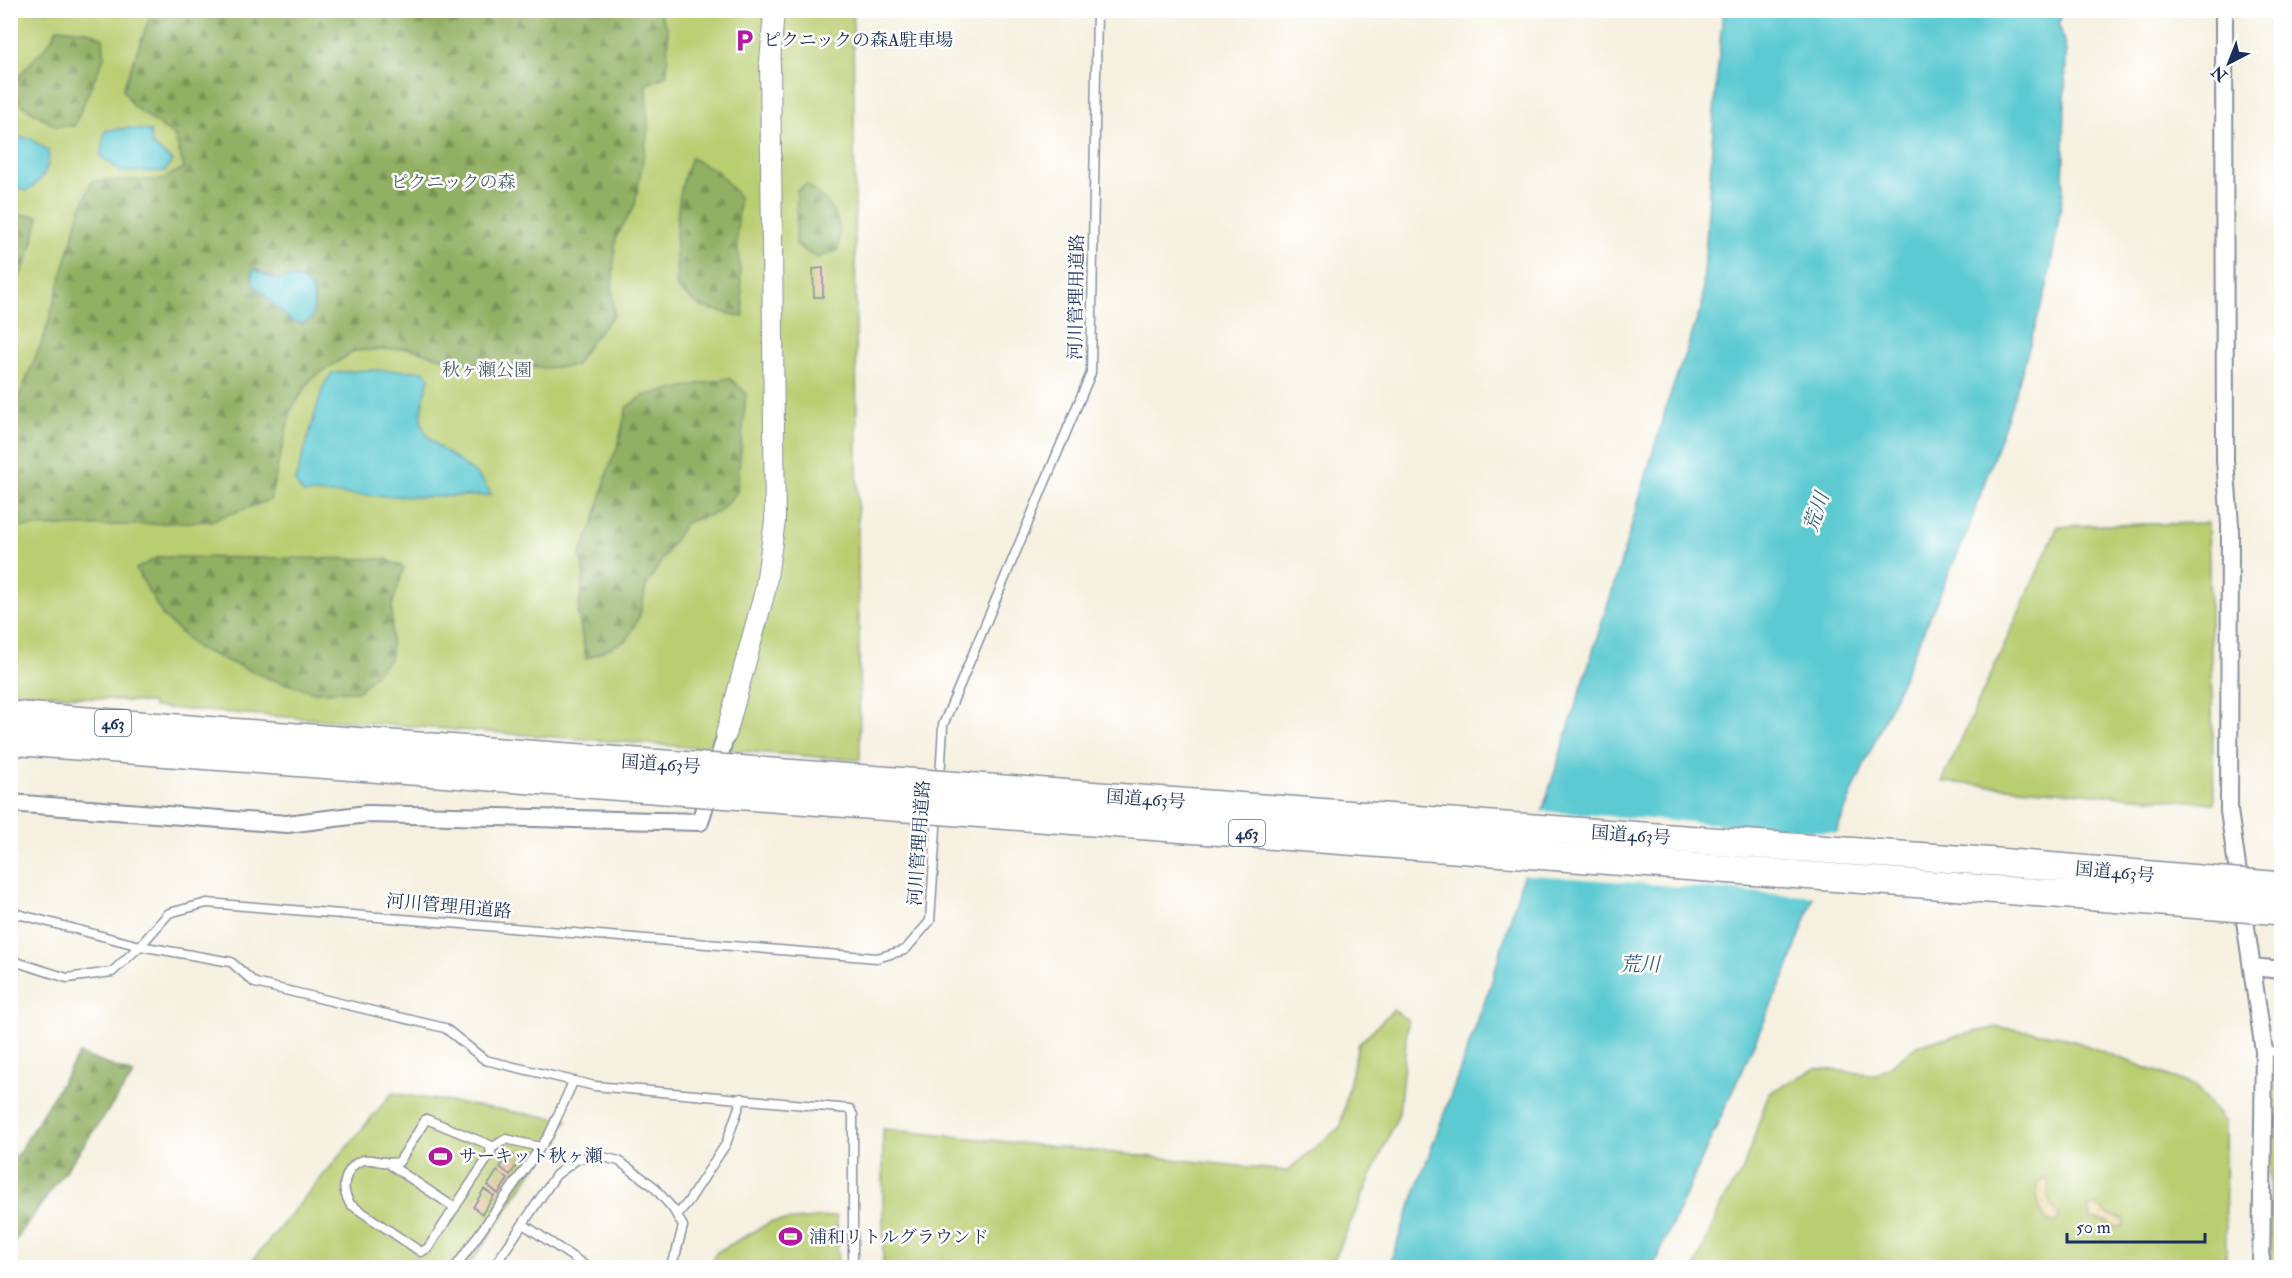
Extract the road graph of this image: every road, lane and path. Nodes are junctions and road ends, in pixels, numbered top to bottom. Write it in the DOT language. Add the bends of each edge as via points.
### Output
graph roads {
  1 [pos="774,10"];
  2 [pos="1097,10"];
  3 [pos="2224,10"];
  4 [pos="10,715"];
  5 [pos="726,734"];
  6 [pos="10,741"];
  7 [pos="214,744"];
  8 [pos="939,794"];
  9 [pos="10,803"];
  10 [pos="938,806"];
  11 [pos="2282,886"];
  12 [pos="2282,911"];
  13 [pos="10,912"];
  14 [pos="140,946"];
  15 [pos="10,960"];
  16 [pos="2252,967"];
  17 [pos="2282,969"];
  18 [pos="2264,1051"];
  19 [pos="2282,1052"];
  20 [pos="573,1083"];
  21 [pos="742,1098"];
  22 [pos="540,1147"];
  23 [pos="490,1149"];
  24 [pos="389,1164"];
  25 [pos="455,1208"];
  26 [pos="676,1215"];
  27 [pos="523,1224"];
  28 [pos="455,1268"];
  29 [pos="493,1268"];
  30 [pos="589,1268"];
  31 [pos="669,1268"];
  32 [pos="853,1268"];
  33 [pos="2261,1268"];
  1 -- 5 [label="street" via="770,63 775,521 765,591"];
  2 -- 8 [label="lane, 河川管理用道路" via="1091,373 943,725"];
  3 -- 16 [label="street" via="2229,811"];
  4 -- 7 [label="highway, 国道463号 / 463"];
  5 -- 9 [label="street" via="700,822 367,814 287,824"];
  6 -- 7 [label="highway, 国道463号 / 463"];
  7 -- 11 [label="highway, 国道463号 / 463, bridge" via="1975,861"];
  7 -- 12 [label="highway, 国道463号 / 463, bridge"];
  10 -- 14 [label="lane, 河川管理用道路" via="930,921 905,950 877,958 207,903 169,913"];
  13 -- 14 [label="lane"];
  14 -- 15 [label="lane, 河川管理用道路" via="112,972 67,978"];
  14 -- 20 [label="lane" via="231,962 255,983 445,1028 485,1060"];
  16 -- 17 [label="street"];
  16 -- 18 [label="street"];
  18 -- 19 [label="lane"];
  18 -- 33 [label="street"];
  20 -- 21 [label="lane"];
  20 -- 22 [label="lane"];
  21 -- 26 [label="lane" via="726,1144"];
  21 -- 32 [label="lane" via="850,1109"];
  22 -- 23 [label="lane" via="506,1139"];
  22 -- 28 [label="lane"];
  23 -- 24 [label="lane" via="490,1145 426,1119 399,1162"];
  23 -- 25 [label="lane" via="492,1153"];
  24 -- 25 [label="lane"];
  24 -- 25 [label="lane" via="374,1159 352,1166 344,1180 344,1192 350,1204 412,1248 421,1252 428,1248"];
  26 -- 27 [label="lane" via="653,1186 628,1167 595,1155 576,1160 556,1175"];
  26 -- 31 [label="lane" via="683,1226"];
  27 -- 29 [label="lane"];
  27 -- 30 [label="lane"];
}
